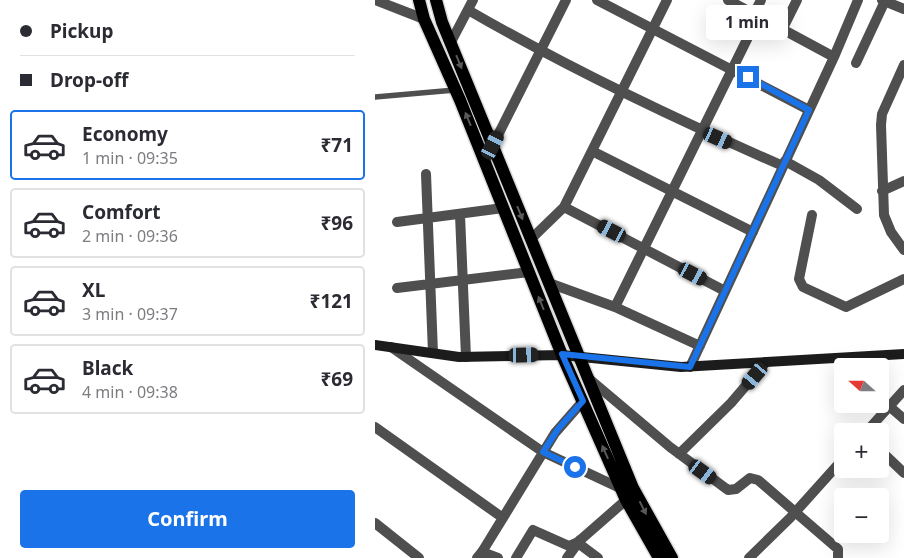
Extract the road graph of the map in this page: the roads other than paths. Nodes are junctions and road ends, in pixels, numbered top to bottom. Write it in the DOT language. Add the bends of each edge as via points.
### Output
graph roads {
  1 [pos="375,0"];
  2 [pos="419,0"];
  3 [pos="436,0"];
  4 [pos="473,0"];
  5 [pos="566,0"];
  6 [pos="597,0"];
  7 [pos="667,0"];
  8 [pos="728,0"];
  9 [pos="761,0"];
  10 [pos="797,0"];
  11 [pos="858,0"];
  12 [pos="883,1"];
  13 [pos="614,4"];
  14 [pos="904,9"];
  15 [pos="468,10"];
  16 [pos="756,15"];
  17 [pos="424,19"];
  18 [pos="653,28"];
  19 [pos="783,30"];
  20 [pos="451,42"];
  21 [pos="540,52"];
  22 [pos="833,57"];
  23 [pos="856,63"];
  24 [pos="904,65"];
  25 [pos="733,69"];
  26 [pos="456,90"];
  27 [pos="621,92"];
  28 [pos="375,97"];
  29 [pos="809,110"];
  30 [pos="702,131"];
  31 [pos="493,145"];
  32 [pos="592,151"];
  33 [pos="784,164"];
  34 [pos="426,174"];
  35 [pos="904,181"];
  36 [pos="882,191"];
  37 [pos="671,192"];
  38 [pos="564,207"];
  39 [pos="503,208"];
  40 [pos="857,209"];
  41 [pos="460,214"];
  42 [pos="813,215"];
  43 [pos="427,219"];
  44 [pos="397,222"];
  45 [pos="753,232"];
  46 [pos="531,239"];
  47 [pos="644,248"];
  48 [pos="904,250"];
  49 [pos="529,272"];
  50 [pos="904,279"];
  51 [pos="463,280"];
  52 [pos="430,284"];
  53 [pos="549,284"];
  54 [pos="397,288"];
  55 [pos="725,291"];
  56 [pos="615,307"];
  57 [pos="375,345"];
  58 [pos="700,346"];
  59 [pos="391,347"];
  60 [pos="433,353"];
  61 [pos="562,354"];
  62 [pos="904,354"];
  63 [pos="578,356"];
  64 [pos="466,357"];
  65 [pos="766,362"];
  66 [pos="690,367"];
  67 [pos="586,376"];
  68 [pos="904,390"];
  69 [pos="583,401"];
  70 [pos="889,406"];
  71 [pos="883,413"];
  72 [pos="904,419"];
  73 [pos="874,423"];
  74 [pos="375,427"];
  75 [pos="543,452"];
  76 [pos="679,454"];
  77 [pos="889,459"];
  78 [pos="834,469"];
  79 [pos="904,473"];
  80 [pos="624,494"];
  81 [pos="795,512"];
  82 [pos="503,518"];
  83 [pos="375,522"];
  84 [pos="579,541"];
  85 [pos="479,555"];
  86 [pos="419,558"];
  87 [pos="498,558"];
  88 [pos="516,558"];
  89 [pos="567,558"];
  90 [pos="598,558"];
  91 [pos="659,558"];
  92 [pos="672,558"];
  93 [pos="749,558"];
  94 [pos="838,558"];
  1 -- 17 [label="street"];
  2 -- 17 [label="main road"];
  3 -- 20 [label="main road"];
  4 -- 15 [label="street"];
  5 -- 21 [label="street"];
  6 -- 13 [label="street"];
  7 -- 18 [label="street"];
  8 -- 16 [label="street"];
  9 -- 16 [label="street"];
  10 -- 19 [label="street"];
  11 -- 22 [label="street"];
  12 -- 14 [label="street"];
  12 -- 23 [label="street"];
  13 -- 18 [label="street"];
  15 -- 20 [label="street"];
  15 -- 21 [label="street"];
  16 -- 19 [label="street"];
  16 -- 25 [label="street"];
  17 -- 26 [label="main road"];
  18 -- 25 [label="street"];
  18 -- 27 [label="street"];
  19 -- 22 [label="street"];
  20 -- 31 [label="main road, one-way"];
  21 -- 27 [label="street"];
  21 -- 31 [label="street"];
  22 -- 29 [label="street"];
  24 -- 36 [label="street" via="881,119"];
  25 -- 29 [label="street"];
  25 -- 30 [label="street"];
  26 -- 28 [label="lane"];
  39 -- 26 [label="main road, one-way"];
  27 -- 30 [label="street"];
  27 -- 32 [label="street"];
  29 -- 33 [label="street"];
  30 -- 33 [label="street"];
  30 -- 37 [label="street"];
  31 -- 46 [label="main road, one-way"];
  32 -- 37 [label="street"];
  32 -- 38 [label="street"];
  33 -- 40 [label="street" via="819,180"];
  33 -- 45 [label="street"];
  34 -- 43 [label="street"];
  35 -- 36 [label="street"];
  36 -- 48 [label="street" via="886,223"];
  37 -- 45 [label="street"];
  37 -- 47 [label="street"];
  38 -- 46 [label="street"];
  38 -- 47 [label="street"];
  39 -- 41 [label="street"];
  39 -- 49 [label="main road"];
  41 -- 43 [label="street"];
  41 -- 51 [label="street"];
  42 -- 50 [label="street" via="799,279 803,287 846,307"];
  43 -- 44 [label="street"];
  43 -- 52 [label="street"];
  45 -- 55 [label="street"];
  46 -- 53 [label="main road"];
  47 -- 55 [label="street"];
  47 -- 56 [label="street"];
  49 -- 51 [label="street"];
  61 -- 49 [label="main road, one-way"];
  51 -- 52 [label="street"];
  51 -- 64 [label="street"];
  52 -- 54 [label="street"];
  52 -- 60 [label="street"];
  53 -- 56 [label="street"];
  53 -- 63 [label="main road"];
  55 -- 58 [label="street"];
  56 -- 58 [label="street"];
  57 -- 59 [label="main road"];
  58 -- 66 [label="street"];
  59 -- 60 [label="main road"];
  59 -- 75 [label="street"];
  60 -- 64 [label="main road"];
  61 -- 63 [label="main road"];
  61 -- 64 [label="main road"];
  61 -- 69 [label="main road"];
  62 -- 65 [label="main road"];
  63 -- 66 [label="main road"];
  63 -- 67 [label="main road"];
  65 -- 66 [label="main road"];
  65 -- 76 [label="street" via="731,404"];
  67 -- 76 [label="street"];
  67 -- 92 [label="main road, one-way" via="633,488"];
  68 -- 70 [label="street"];
  69 -- 75 [label="street"];
  80 -- 69 [label="main road, one-way"];
  70 -- 72 [label="street"];
  71 -- 73 [label="street"];
  74 -- 82 [label="street"];
  75 -- 80 [label="street"];
  75 -- 82 [label="street"];
  76 -- 81 [label="street" via="731,491 755,478"];
  77 -- 79 [label="street"];
  78 -- 81 [label="street"];
  80 -- 84 [label="street"];
  80 -- 91 [label="main road"];
  81 -- 93 [label="street"];
  81 -- 94 [label="street" via="838,549"];
  82 -- 85 [label="street"];
  83 -- 86 [label="street"];
  84 -- 88 [label="street" via="569,546 533,530"];
  84 -- 89 [label="street"];
  84 -- 90 [label="street"];
  85 -- 87 [label="street"];
}
